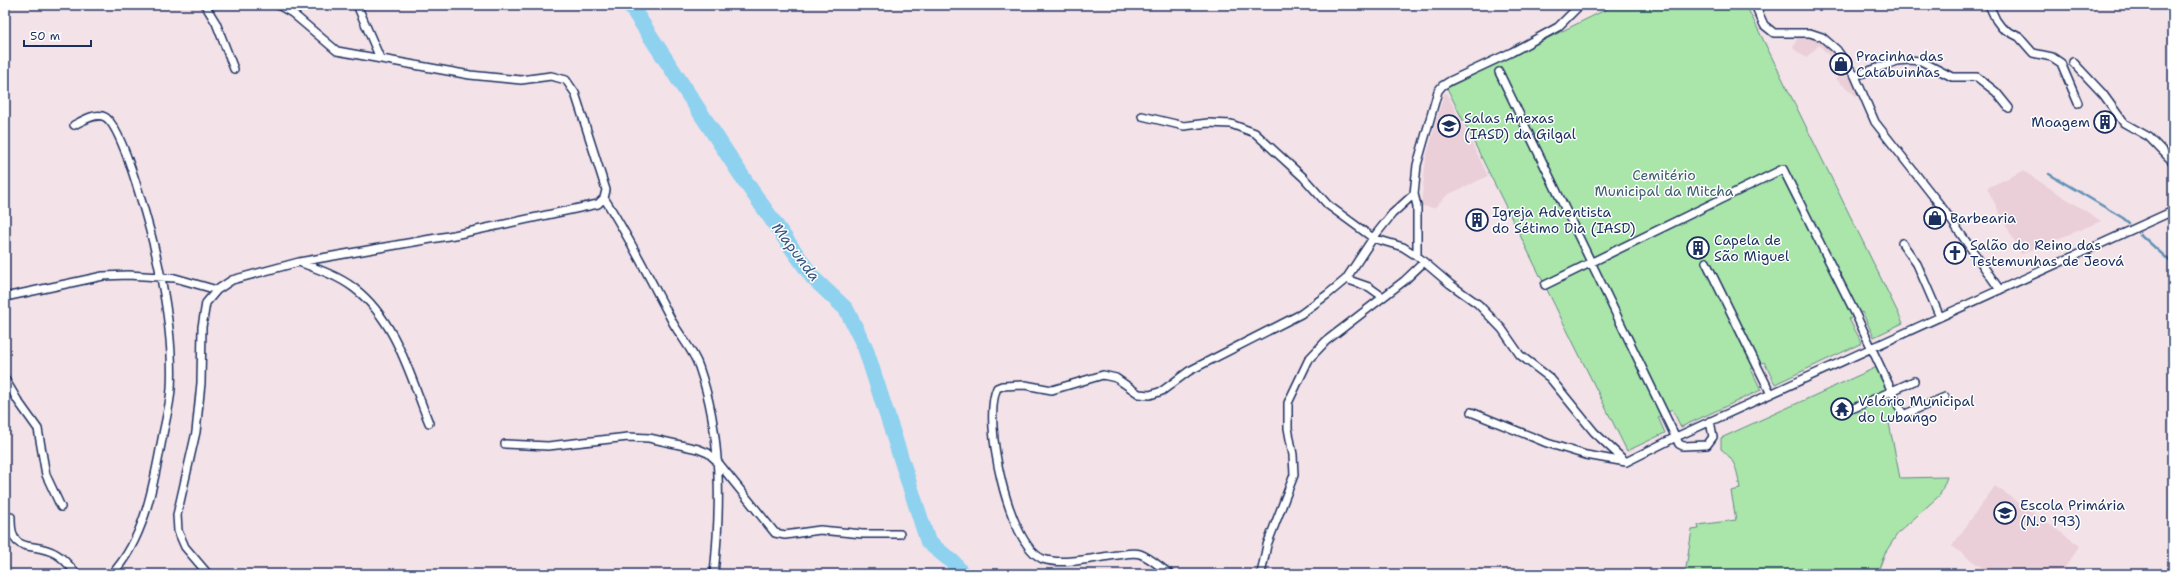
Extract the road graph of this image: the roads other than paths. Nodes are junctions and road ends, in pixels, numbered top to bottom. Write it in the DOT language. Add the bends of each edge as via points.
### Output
graph roads {
  1 [pos="205,5"];
  2 [pos="278,5"];
  3 [pos="357,5"];
  4 [pos="1580,5"];
  5 [pos="1755,5"];
  6 [pos="1989,5"];
  7 [pos="380,58"];
  8 [pos="2073,62"];
  9 [pos="234,70"];
  10 [pos="1499,72"];
  11 [pos="1855,76"];
  12 [pos="2078,103"];
  13 [pos="2009,108"];
  14 [pos="1142,116"];
  15 [pos="74,125"];
  16 [pos="2173,162"];
  17 [pos="1414,194"];
  18 [pos="604,198"];
  19 [pos="2173,211"];
  20 [pos="1373,238"];
  21 [pos="1902,243"];
  22 [pos="1417,256"];
  23 [pos="299,262"];
  24 [pos="1424,262"];
  25 [pos="1592,262"];
  26 [pos="1706,262"];
  27 [pos="161,277"];
  28 [pos="1346,279"];
  29 [pos="1545,285"];
  30 [pos="217,290"];
  31 [pos="2000,290"];
  32 [pos="5,297"];
  33 [pos="1383,297"];
  34 [pos="1940,317"];
  35 [pos="1872,348"];
  36 [pos="5,379"];
  37 [pos="1914,381"];
  38 [pos="1892,391"];
  39 [pos="1772,394"];
  40 [pos="1945,396"];
  41 [pos="1854,408"];
  42 [pos="1471,412"];
  43 [pos="1710,421"];
  44 [pos="428,423"];
  45 [pos="1676,437"];
  46 [pos="505,444"];
  47 [pos="717,461"];
  48 [pos="1626,462"];
  49 [pos="61,507"];
  50 [pos="11,516"];
  51 [pos="900,534"];
  52 [pos="76,574"];
  53 [pos="112,574"];
  54 [pos="208,574"];
  55 [pos="714,574"];
  56 [pos="1170,574"];
  57 [pos="1261,574"];
  1 -- 9 [label="street" via="216,23"];
  2 -- 7 [label="street" via="292,13 337,51"];
  3 -- 7 [label="street"];
  4 -- 17 [label="street" via="1558,27 1442,86 1436,98 1417,165"];
  5 -- 11 [label="street" via="1764,25 1774,33 1810,33 1822,37 1836,50"];
  6 -- 12 [label="street" via="2002,28 2019,37 2033,53 2052,57 2061,63"];
  7 -- 18 [label="street" via="470,75 521,80 551,76 566,80 575,93 599,164 606,190"];
  8 -- 16 [label="street" via="2103,94 2124,123 2149,137"];
  10 -- 25 [label="street"];
  11 -- 13 [label="street" via="1897,62 1921,61 1952,77 1977,77 1996,92"];
  11 -- 31 [label="street" via="1875,122 1944,210"];
  14 -- 20 [label="street" via="1184,126 1232,124 1255,133 1303,177 1328,205"];
  15 -- 27 [label="street" via="95,116 104,116 115,126 133,172"];
  17 -- 20 [label="street" via="1392,214"];
  17 -- 22 [label="street" via="1417,212"];
  18 -- 23 [label="street" via="598,204 454,235"];
  18 -- 47 [label="street" via="699,366 709,404"];
  19 -- 31 [label="street"];
  20 -- 22 [label="street" via="1402,247"];
  20 -- 28 [label="street"];
  21 -- 34 [label="street" via="1918,264"];
  22 -- 24 [label="street"];
  23 -- 30 [label="street" via="232,280"];
  23 -- 44 [label="street" via="354,288 384,317"];
  24 -- 33 [label="street"];
  24 -- 48 [label="street" via="1478,304 1502,329 1520,355 1550,378 1594,432"];
  25 -- 29 [label="street"];
  25 -- 35 [label="street" via="1783,170"];
  25 -- 45 [label="street"];
  26 -- 39 [label="street"];
  27 -- 30 [label="street" via="175,278"];
  27 -- 32 [label="street" via="103,276"];
  27 -- 53 [label="street" via="169,328 171,390 153,490 136,535 121,565"];
  28 -- 33 [label="street" via="1369,287"];
  28 -- 56 [label="street" via="1301,314 1189,371 1162,391 1150,395 1139,394 1116,378 1103,375 1052,390 1019,385 997,388 992,410 995,451 1019,532 1032,551 1043,559 1059,562 1138,554 1152,560"];
  30 -- 54 [label="street" via="206,303 202,327 201,383 196,432 177,515 178,531 185,547"];
  31 -- 34 [label="street"];
  33 -- 57 [label="street" via="1326,341 1309,359 1297,382 1288,403 1288,428 1294,475 1267,545"];
  34 -- 35 [label="street"];
  35 -- 38 [label="street"];
  35 -- 39 [label="street"];
  36 -- 49 [label="street" via="38,429 46,475"];
  37 -- 38 [label="street"];
  38 -- 40 [label="street" via="1903,415"];
  38 -- 41 [label="street"];
  39 -- 43 [label="street"];
  42 -- 48 [label="street" via="1547,443 1586,455"];
  43 -- 45 [label="street"];
  43 -- 45 [label="street" via="1713,437 1707,445 1683,446"];
  45 -- 48 [label="street"];
  46 -- 47 [label="street" via="548,446 628,437 649,438 698,448"];
  47 -- 51 [label="street" via="774,533 785,535 820,530"];
  47 -- 55 [label="street" via="718,528"];
  50 -- 52 [label="street" via="14,539 20,544 56,554 66,561"];
}
